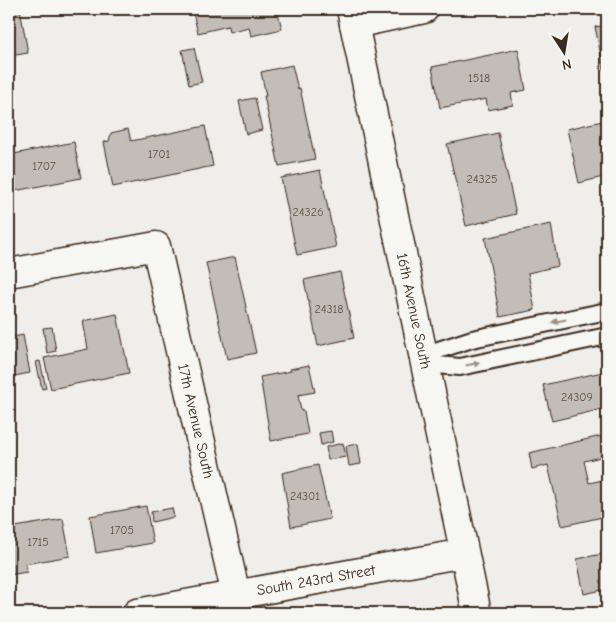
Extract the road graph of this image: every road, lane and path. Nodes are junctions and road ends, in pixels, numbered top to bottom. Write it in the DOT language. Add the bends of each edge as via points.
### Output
graph roads {
  1 [pos="424,9"];
  2 [pos="352,16"];
  3 [pos="9,273"];
  4 [pos="607,311"];
  5 [pos="607,336"];
  6 [pos="424,360"];
  7 [pos="464,553"];
  8 [pos="236,595"];
  9 [pos="145,613"];
  10 [pos="477,613"];
  1 -- 2 [label="street"];
  2 -- 6 [label="street, 16th Avenue South"];
  3 -- 8 [label="street, 17th Avenue South" via="156,246"];
  4 -- 6 [label="lane, one-way" via="472,338"];
  6 -- 5 [label="lane, one-way" via="460,367"];
  6 -- 7 [label="street, 16th Avenue South"];
  7 -- 8 [label="street, South 243rd Street"];
  7 -- 10 [label="street, 16th Avenue South"];
  8 -- 9 [label="street, South 243rd Street"];
}
